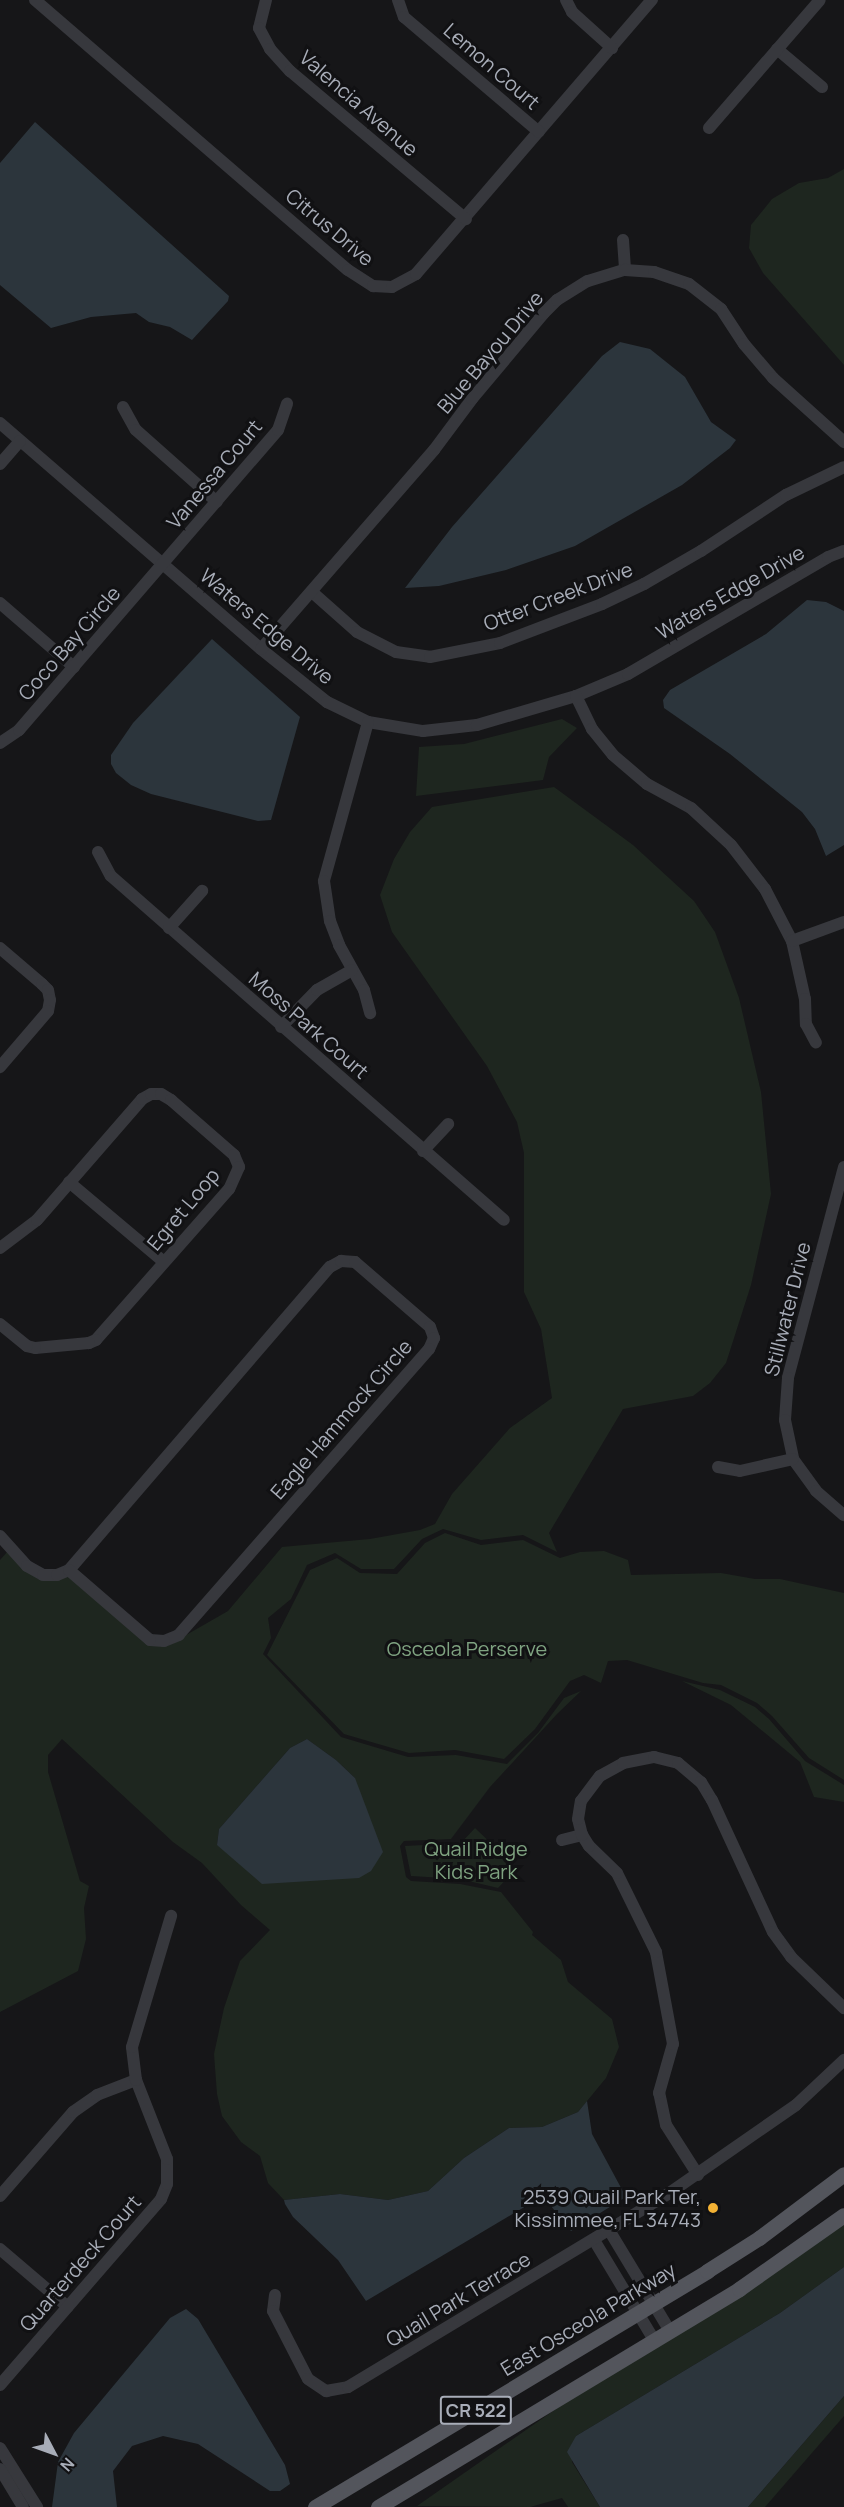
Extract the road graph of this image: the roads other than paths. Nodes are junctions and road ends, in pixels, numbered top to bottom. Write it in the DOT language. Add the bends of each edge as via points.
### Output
graph roads {
  1 [pos="35,0"];
  2 [pos="266,0"];
  3 [pos="398,0"];
  4 [pos="566,0"];
  5 [pos="652,0"];
  6 [pos="820,0"];
  7 [pos="612,48"];
  8 [pos="777,49"];
  9 [pos="822,87"];
  10 [pos="709,128"];
  11 [pos="539,132"];
  12 [pos="466,219"];
  13 [pos="623,240"];
  14 [pos="625,270"];
  15 [pos="287,404"];
  16 [pos="123,407"];
  17 [pos="0,423"];
  18 [pos="20,441"];
  19 [pos="844,442"];
  20 [pos="0,464"];
  21 [pos="844,467"];
  22 [pos="217,502"];
  23 [pos="844,551"];
  24 [pos="163,565"];
  25 [pos="312,592"];
  26 [pos="0,603"];
  27 [pos="261,649"];
  28 [pos="74,667"];
  29 [pos="576,696"];
  30 [pos="368,722"];
  31 [pos="0,743"];
  32 [pos="98,852"];
  33 [pos="202,891"];
  34 [pos="844,922"];
  35 [pos="169,928"];
  36 [pos="792,941"];
  37 [pos="0,948"];
  38 [pos="352,970"];
  39 [pos="370,1013"];
  40 [pos="281,1027"];
  41 [pos="816,1043"];
  42 [pos="0,1067"];
  43 [pos="448,1124"];
  44 [pos="423,1151"];
  45 [pos="844,1167"];
  46 [pos="69,1182"];
  47 [pos="504,1220"];
  48 [pos="0,1248"];
  49 [pos="164,1262"];
  50 [pos="0,1324"];
  51 [pos="793,1459"];
  52 [pos="718,1467"];
  53 [pos="844,1515"];
  54 [pos="2,1543"];
  55 [pos="69,1570"];
  56 [pos="582,1835"];
  57 [pos="562,1840"];
  58 [pos="171,1916"];
  59 [pos="844,2008"];
  60 [pos="844,2060"];
  61 [pos="136,2080"];
  62 [pos="844,2174"];
  63 [pos="698,2175"];
  64 [pos="0,2196"];
  65 [pos="844,2216"];
  66 [pos="609,2230"];
  67 [pos="594,2240"];
  68 [pos="0,2248"];
  69 [pos="274,2295"];
  70 [pos="653,2304"];
  71 [pos="68,2307"];
  72 [pos="638,2313"];
  73 [pos="670,2331"];
  74 [pos="654,2340"];
  75 [pos="0,2385"];
  76 [pos="0,2448"];
  77 [pos="0,2469"];
  78 [pos="23,2507"];
  79 [pos="37,2507"];
  80 [pos="315,2507"];
  81 [pos="378,2507"];
  1 -- 12 [label="street, Citrus Drive" via="348,270 373,286 392,287 416,274"];
  2 -- 12 [label="street, Valencia Avenue" via="259,28 270,49 290,71"];
  3 -- 11 [label="street, Lemon Court" via="404,17"];
  4 -- 7 [label="street" via="572,12"];
  5 -- 7 [label="street, Citrus Drive"];
  6 -- 8 [label="street"];
  7 -- 11 [label="street, Citrus Drive"];
  8 -- 9 [label="street"];
  8 -- 10 [label="street"];
  11 -- 12 [label="street, Citrus Drive"];
  13 -- 14 [label="street"];
  14 -- 19 [label="street, Blue Bayou Drive" via="654,272 689,284 710,299 773,378"];
  14 -- 25 [label="street, Blue Bayou Drive" via="588,281 557,300 543,314 434,450"];
  15 -- 22 [label="street, Vanessa Court" via="278,430"];
  16 -- 22 [label="street" via="136,430"];
  17 -- 18 [label="street, Waters Edge Drive"];
  18 -- 20 [label="street"];
  18 -- 24 [label="street, Waters Edge Drive"];
  21 -- 25 [label="street, Otter Creek Drive" via="786,495 644,584 500,643 429,657 396,652 357,632"];
  22 -- 24 [label="street, Vanessa Court"];
  23 -- 29 [label="street, Waters Edge Drive" via="628,674"];
  24 -- 27 [label="street, Waters Edge Drive"];
  24 -- 28 [label="street, Coco Bay Circle"];
  25 -- 27 [label="street, Blue Bayou Drive"];
  26 -- 28 [label="street"];
  27 -- 30 [label="street, Waters Edge Drive" via="327,702"];
  28 -- 31 [label="street, Coco Bay Circle" via="19,730"];
  29 -- 30 [label="street, Waters Edge Drive" via="477,725 423,731"];
  29 -- 36 [label="street" via="592,729 613,755 647,784 691,808 731,845 765,889"];
  30 -- 38 [label="street" via="324,881 330,921"];
  32 -- 35 [label="street, Moss Park Court" via="111,876"];
  33 -- 35 [label="street"];
  34 -- 36 [label="street"];
  35 -- 40 [label="street, Moss Park Court"];
  36 -- 41 [label="street" via="805,999 806,1024"];
  37 -- 42 [label="street" via="48,990 50,1000 48,1011"];
  38 -- 39 [label="street" via="364,990"];
  38 -- 40 [label="street" via="317,990"];
  40 -- 44 [label="street, Moss Park Court"];
  43 -- 44 [label="street"];
  44 -- 47 [label="street, Moss Park Court"];
  45 -- 51 [label="street, Stillwater Drive" via="788,1378 785,1420"];
  46 -- 48 [label="street, Egret Loop" via="37,1220"];
  46 -- 49 [label="street"];
  46 -- 49 [label="street, Egret Loop" via="142,1099 161,1094 171,1100 234,1155 239,1167 229,1189"];
  49 -- 50 [label="street, Egret Loop" via="96,1340 89,1343 27,1346"];
  51 -- 52 [label="street" via="740,1471"];
  51 -- 53 [label="street, Stillwater Drive" via="816,1491"];
  54 -- 55 [label="street" via="43,1575"];
  55 -- 55 [label="street, Eagle Hammock Circle" via="150,1640 164,1641 179,1635 429,1348 434,1338 430,1327 355,1262 341,1261 330,1267"];
  56 -- 57 [label="street"];
  56 -- 59 [label="street" via="578,1819 581,1801 600,1776 623,1763 654,1757 678,1763 701,1782 712,1800 773,1932 791,1957"];
  56 -- 63 [label="street" via="617,1873 656,1952 673,2044 659,2093 666,2125"];
  58 -- 61 [label="street, Quarterdeck Court" via="132,2047"];
  60 -- 63 [label="street, Quail Park Terrace" via="796,2104"];
  61 -- 64 [label="street" via="97,2095 73,2112"];
  61 -- 71 [label="street, Quarterdeck Court" via="167,2159 167,2184 161,2199"];
  62 -- 70 [label="main road, East Osceola Parkway / CR 522" via="759,2238"];
  63 -- 66 [label="street, Quail Park Terrace"];
  65 -- 73 [label="main road, CR 522" via="739,2289"];
  66 -- 67 [label="street, Quail Park Terrace"];
  66 -- 70 [label="street"];
  67 -- 69 [label="street, Quail Park Terrace" via="348,2387 326,2391 308,2379 273,2311"];
  67 -- 72 [label="street"];
  68 -- 71 [label="street"];
  70 -- 72 [label="main road, East Osceola Parkway / CR 522"];
  70 -- 73 [label="street"];
  71 -- 75 [label="street, Quarterdeck Court"];
  72 -- 74 [label="street"];
  72 -- 80 [label="main road, East Osceola Parkway / CR 522"];
  73 -- 74 [label="main road, CR 522"];
  74 -- 81 [label="main road, CR 522"];
  76 -- 79 [label="street"];
  77 -- 78 [label="street"];
}
